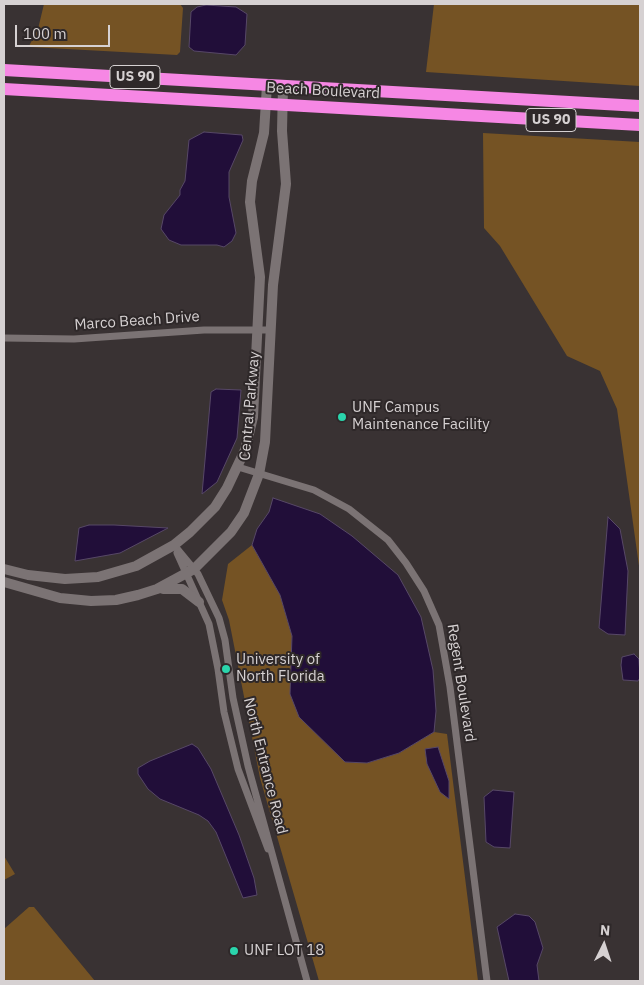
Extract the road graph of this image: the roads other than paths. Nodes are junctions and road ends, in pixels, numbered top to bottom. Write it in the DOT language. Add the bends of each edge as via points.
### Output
graph roads {
  1 [pos="4,70"];
  2 [pos="267,85"];
  3 [pos="283,86"];
  4 [pos="4,89"];
  5 [pos="452,95"];
  6 [pos="488,97"];
  7 [pos="267,104"];
  8 [pos="282,105"];
  9 [pos="640,106"];
  10 [pos="462,115"];
  11 [pos="640,125"];
  12 [pos="258,330"];
  13 [pos="271,330"];
  14 [pos="4,338"];
  15 [pos="238,467"];
  16 [pos="259,474"];
  17 [pos="174,545"];
  18 [pos="4,569"];
  19 [pos="190,571"];
  20 [pos="4,582"];
  21 [pos="157,589"];
  22 [pos="199,602"];
  23 [pos="239,728"];
  24 [pos="232,743"];
  25 [pos="276,868"];
  26 [pos="306,981"];
  27 [pos="487,981"];
  1 -- 2 [label="highway, US 90"];
  2 -- 3 [label="highway, US 90"];
  2 -- 7 [label="street, Central Parkway"];
  3 -- 5 [label="highway, US 90"];
  3 -- 8 [label="street, Central Parkway"];
  4 -- 7 [label="highway, Beach Boulevard / US 90"];
  5 -- 6 [label="highway, US 90"];
  5 -- 10 [label="highway" via="458,101"];
  6 -- 9 [label="highway, US 90"];
  6 -- 10 [label="highway" via="472,104"];
  7 -- 8 [label="highway, Beach Boulevard / US 90"];
  7 -- 12 [label="street, Central Parkway" via="250,202 260,277"];
  8 -- 10 [label="highway, Beach Boulevard / US 90"];
  8 -- 13 [label="street, Central Parkway" via="286,184 273,285"];
  10 -- 11 [label="highway, Beach Boulevard / US 90"];
  12 -- 13 [label="street, Marco Beach Drive"];
  12 -- 14 [label="street, Marco Beach Drive" via="204,330 74,339"];
  12 -- 15 [label="street, Central Parkway" via="253,417"];
  13 -- 16 [label="street, Central Parkway" via="265,442"];
  15 -- 16 [label="street, Regent Boulevard"];
  15 -- 17 [label="street, Central Parkway" via="215,506"];
  16 -- 19 [label="street, Central Parkway" via="244,513 231,532"];
  16 -- 27 [label="street, Regent Boulevard" via="314,490 349,509 388,540 424,591 439,625 450,687"];
  17 -- 18 [label="street, Central Parkway" via="136,566 98,577 48,578"];
  17 -- 19 [label="street, North Entrance Road"];
  19 -- 21 [label="street, Central Parkway"];
  19 -- 22 [label="street, North Entrance Road"];
  19 -- 23 [label="street, North Entrance Road" via="212,602 225,640"];
  20 -- 21 [label="street, Central Parkway" via="60,598 91,601 116,600"];
  21 -- 22 [label="street" via="182,589"];
  22 -- 24 [label="street, North Entrance Road" via="213,640"];
  23 -- 24 [label="street"];
  23 -- 25 [label="street, North Entrance Road"];
  24 -- 25 [label="street, North Entrance Road" via="255,817"];
  25 -- 26 [label="street, North Entrance Road"];
}
